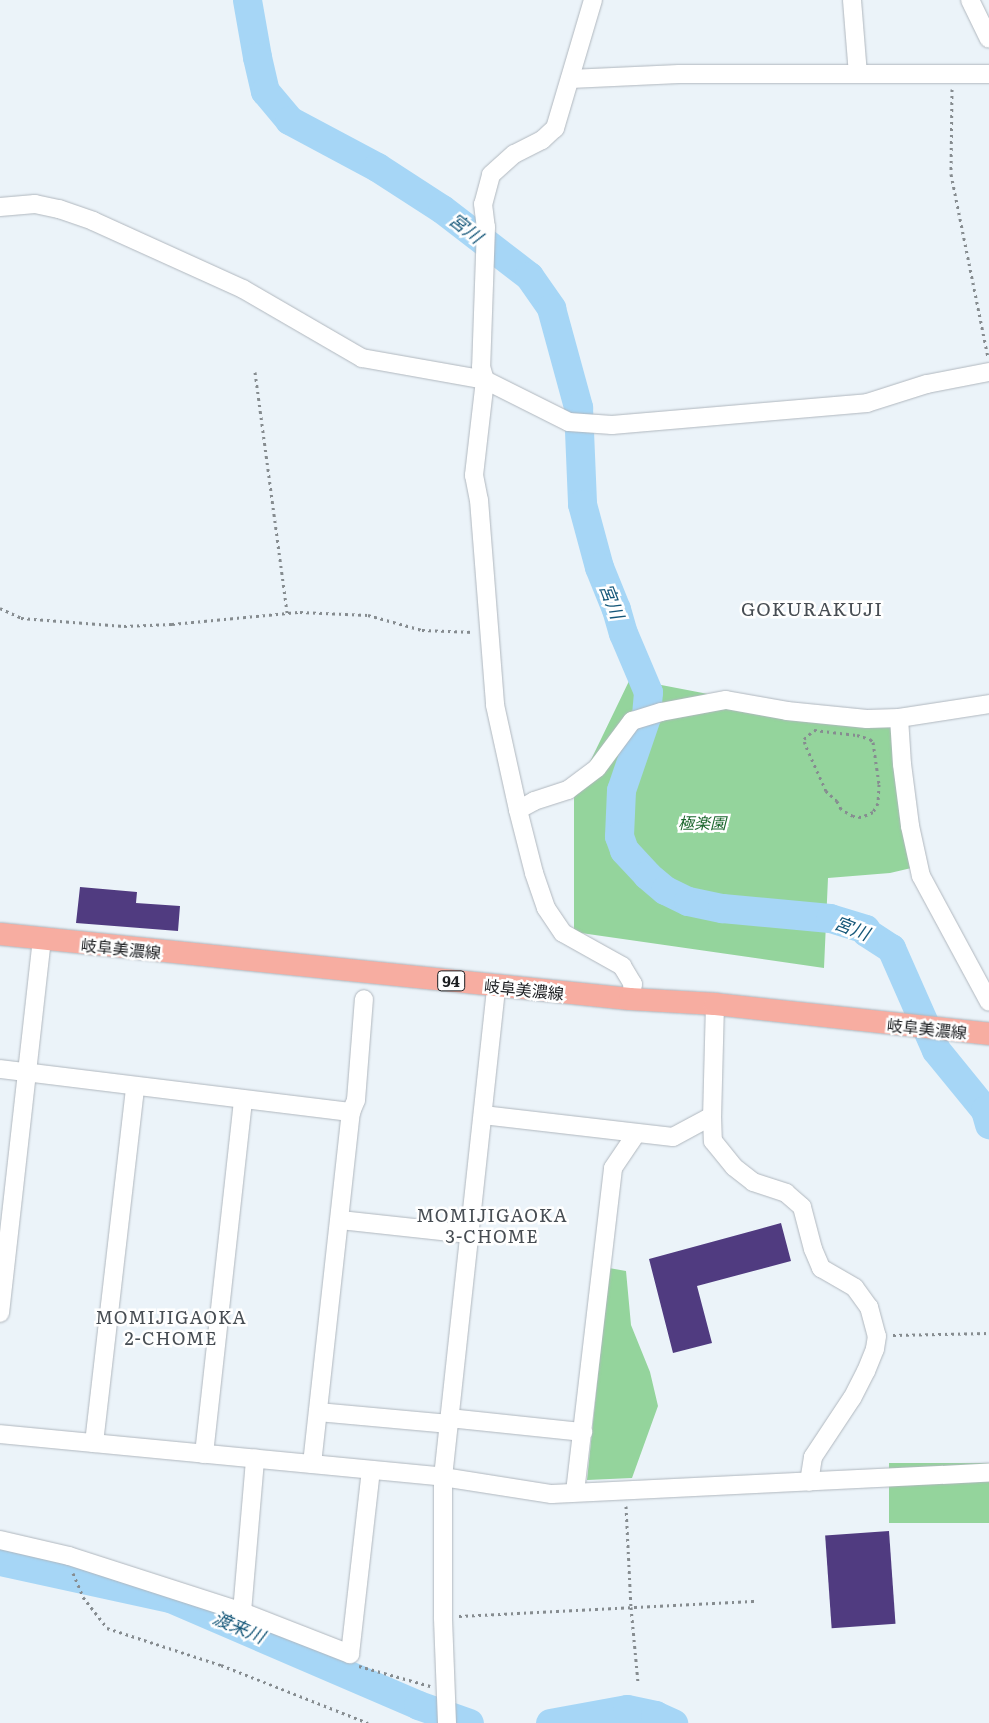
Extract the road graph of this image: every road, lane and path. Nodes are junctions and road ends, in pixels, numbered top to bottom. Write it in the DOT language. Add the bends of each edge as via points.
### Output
graph roads {
  1 [pos="594,0"];
  2 [pos="852,0"];
  3 [pos="970,0"];
  4 [pos="989,39"];
  5 [pos="858,74"];
  6 [pos="952,74"];
  7 [pos="989,74"];
  8 [pos="570,79"];
  9 [pos="0,207"];
  10 [pos="989,363"];
  11 [pos="255,372"];
  12 [pos="989,372"];
  13 [pos="485,380"];
  14 [pos="0,608"];
  15 [pos="287,613"];
  16 [pos="489,633"];
  17 [pos="989,704"];
  18 [pos="898,718"];
  19 [pos="814,730"];
  20 [pos="518,810"];
  21 [pos="0,934"];
  22 [pos="42,940"];
  23 [pos="496,986"];
  24 [pos="364,999"];
  25 [pos="630,999"];
  26 [pos="989,1002"];
  27 [pos="715,1004"];
  28 [pos="989,1034"];
  29 [pos="0,1069"];
  30 [pos="27,1073"];
  31 [pos="135,1087"];
  32 [pos="243,1100"];
  33 [pos="351,1112"];
  34 [pos="483,1115"];
  35 [pos="712,1116"];
  36 [pos="636,1134"];
  37 [pos="7,1190"];
  38 [pos="340,1220"];
  39 [pos="469,1234"];
  40 [pos="0,1305"];
  41 [pos="989,1333"];
  42 [pos="877,1336"];
  43 [pos="318,1412"];
  44 [pos="449,1421"];
  45 [pos="583,1432"];
  46 [pos="0,1434"];
  47 [pos="94,1443"];
  48 [pos="204,1454"];
  49 [pos="256,1459"];
  50 [pos="312,1464"];
  51 [pos="370,1470"];
  52 [pos="989,1474"];
  53 [pos="443,1477"];
  54 [pos="809,1482"];
  55 [pos="625,1489"];
  56 [pos="574,1492"];
  57 [pos="0,1540"];
  58 [pos="70,1568"];
  59 [pos="758,1601"];
  60 [pos="631,1607"];
  61 [pos="242,1612"];
  62 [pos="443,1617"];
  63 [pos="350,1654"];
  64 [pos="638,1683"];
  65 [pos="446,1691"];
  66 [pos="368,1723"];
  67 [pos="447,1723"];
  1 -- 8 [label="street"];
  2 -- 5 [label="street"];
  3 -- 4 [label="street"];
  5 -- 6 [label="street"];
  5 -- 8 [label="street" via="679,74"];
  6 -- 7 [label="street"];
  6 -- 10 [label="path" via="951,174"];
  8 -- 13 [label="street" via="555,128 542,140 514,154 490,175 483,204 486,227 482,367"];
  9 -- 13 [label="street" via="35,204 93,221 243,289 362,358"];
  11 -- 15 [label="path"];
  12 -- 13 [label="street" via="928,384 867,403 612,425 569,422"];
  13 -- 16 [label="street" via="474,475 479,500"];
  14 -- 15 [label="path" via="21,618 124,626"];
  15 -- 16 [label="path" via="368,615 422,630"];
  16 -- 20 [label="street" via="496,705"];
  17 -- 18 [label="street"];
  18 -- 20 [label="street" via="813,714 726,700 661,712 632,721 596,768 568,790 534,800"];
  18 -- 26 [label="street" via="909,818 921,876"];
  19 -- 19 [label="path" via="804,739 826,791 841,809 853,816 861,817 873,812 878,803 879,784 873,742 857,735"];
  20 -- 25 [label="street" via="546,908 563,933 622,966 633,984"];
  21 -- 22 [label="main road, 岐阜美濃線 / 94"];
  22 -- 23 [label="main road, 岐阜美濃線 / 94"];
  22 -- 30 [label="street"];
  23 -- 25 [label="main road, 岐阜美濃線 / 94"];
  23 -- 34 [label="street"];
  24 -- 33 [label="street" via="356,1100"];
  25 -- 27 [label="main road, 岐阜美濃線 / 94"];
  27 -- 28 [label="main road, 岐阜美濃線 / 94"];
  27 -- 35 [label="street"];
  29 -- 30 [label="street"];
  30 -- 31 [label="street"];
  30 -- 37 [label="street"];
  31 -- 32 [label="street"];
  31 -- 47 [label="street"];
  32 -- 33 [label="street"];
  32 -- 48 [label="street"];
  33 -- 38 [label="street"];
  34 -- 36 [label="street"];
  34 -- 39 [label="street"];
  35 -- 36 [label="street" via="673,1137"];
  35 -- 42 [label="street" via="713,1141 734,1167 753,1182 786,1193 802,1207 813,1249 822,1268 855,1288 869,1307"];
  36 -- 45 [label="street" via="613,1168"];
  37 -- 40 [label="street"];
  38 -- 39 [label="street"];
  38 -- 43 [label="street"];
  39 -- 44 [label="street"];
  41 -- 42 [label="path"];
  42 -- 54 [label="street" via="869,1364 852,1398 813,1457"];
  43 -- 44 [label="street"];
  43 -- 50 [label="street"];
  44 -- 45 [label="street"];
  44 -- 53 [label="street"];
  45 -- 56 [label="street"];
  46 -- 47 [label="street"];
  47 -- 48 [label="street"];
  48 -- 49 [label="street"];
  49 -- 50 [label="street"];
  49 -- 61 [label="street"];
  50 -- 51 [label="street"];
  51 -- 53 [label="street"];
  51 -- 63 [label="street"];
  52 -- 54 [label="street"];
  53 -- 56 [label="street" via="535,1492"];
  53 -- 62 [label="street"];
  54 -- 55 [label="street"];
  55 -- 56 [label="street"];
  55 -- 60 [label="path"];
  57 -- 61 [label="street" via="69,1556"];
  58 -- 66 [label="path" via="84,1597 107,1628 220,1664"];
  59 -- 60 [label="path"];
  60 -- 62 [label="path"];
  60 -- 64 [label="path"];
  61 -- 63 [label="street"];
  62 -- 65 [label="street"];
  63 -- 65 [label="path" via="356,1665"];
  65 -- 67 [label="street"];
}
